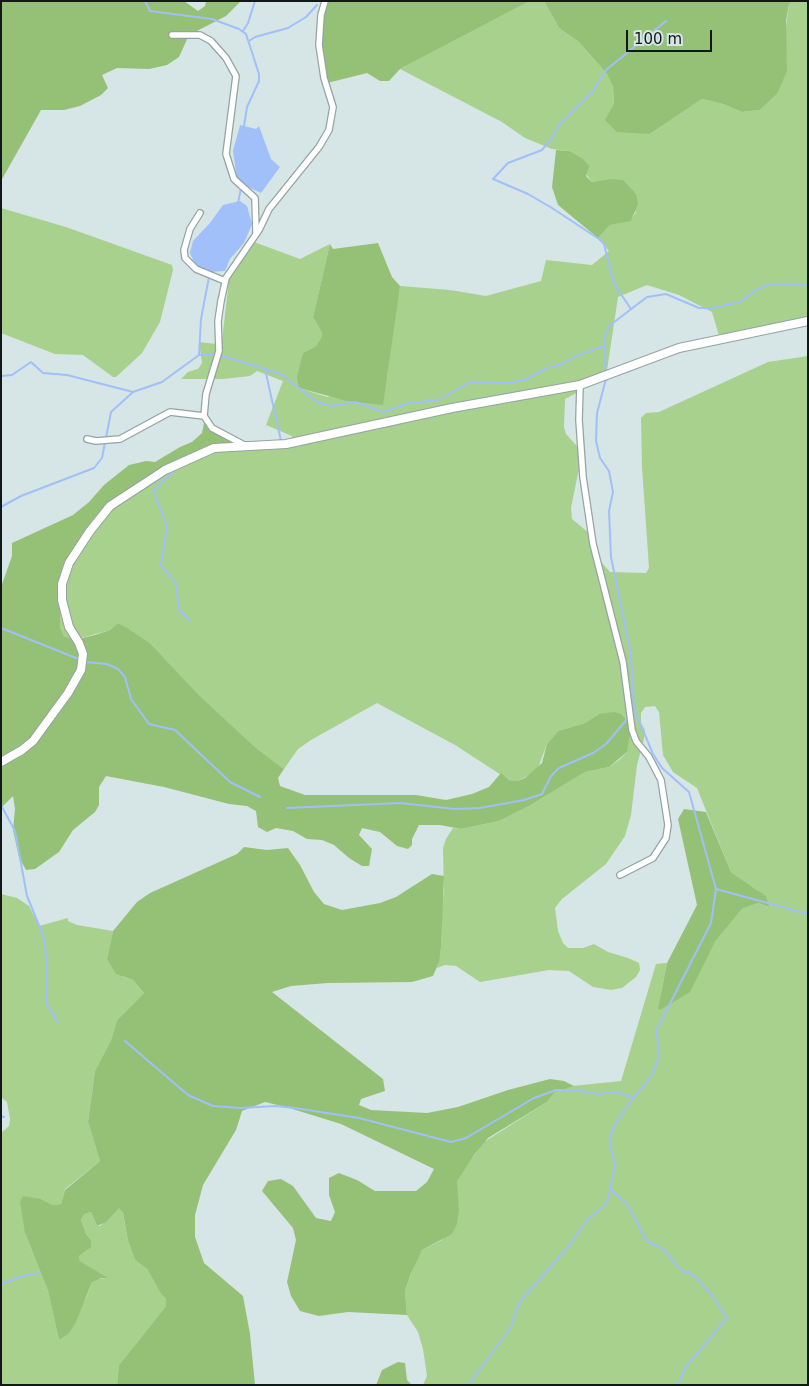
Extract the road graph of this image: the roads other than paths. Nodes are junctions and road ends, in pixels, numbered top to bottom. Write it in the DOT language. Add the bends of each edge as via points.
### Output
graph roads {
  1 [pos="323,1"];
  2 [pos="172,35"];
  3 [pos="200,213"];
  4 [pos="256,235"];
  5 [pos="225,281"];
  6 [pos="808,321"];
  7 [pos="580,385"];
  8 [pos="204,416"];
  9 [pos="87,439"];
  10 [pos="248,447"];
  11 [pos="1,762"];
  12 [pos="620,875"];
  1 -- 4 [label="street" via="319,53 333,107 331,124 319,147 269,209"];
  2 -- 4 [label="street" via="200,35 211,41 236,76 226,154 234,180 255,198"];
  3 -- 5 [label="street" via="190,229 185,258 196,269"];
  4 -- 5 [label="street"];
  5 -- 8 [label="street" via="218,321 220,351 206,394"];
  6 -- 7 [label="main road" via="679,348"];
  7 -- 10 [label="main road" via="452,408 295,442"];
  7 -- 12 [label="street" via="583,477 593,544 623,662 632,730 661,780 668,818 666,838 653,858"];
  8 -- 9 [label="street" via="170,412 120,439"];
  8 -- 10 [label="street" via="212,428"];
  10 -- 11 [label="main road" via="220,447 200,452 139,486 104,512 69,563 62,584 66,621 83,654 81,670 33,742"];
}
